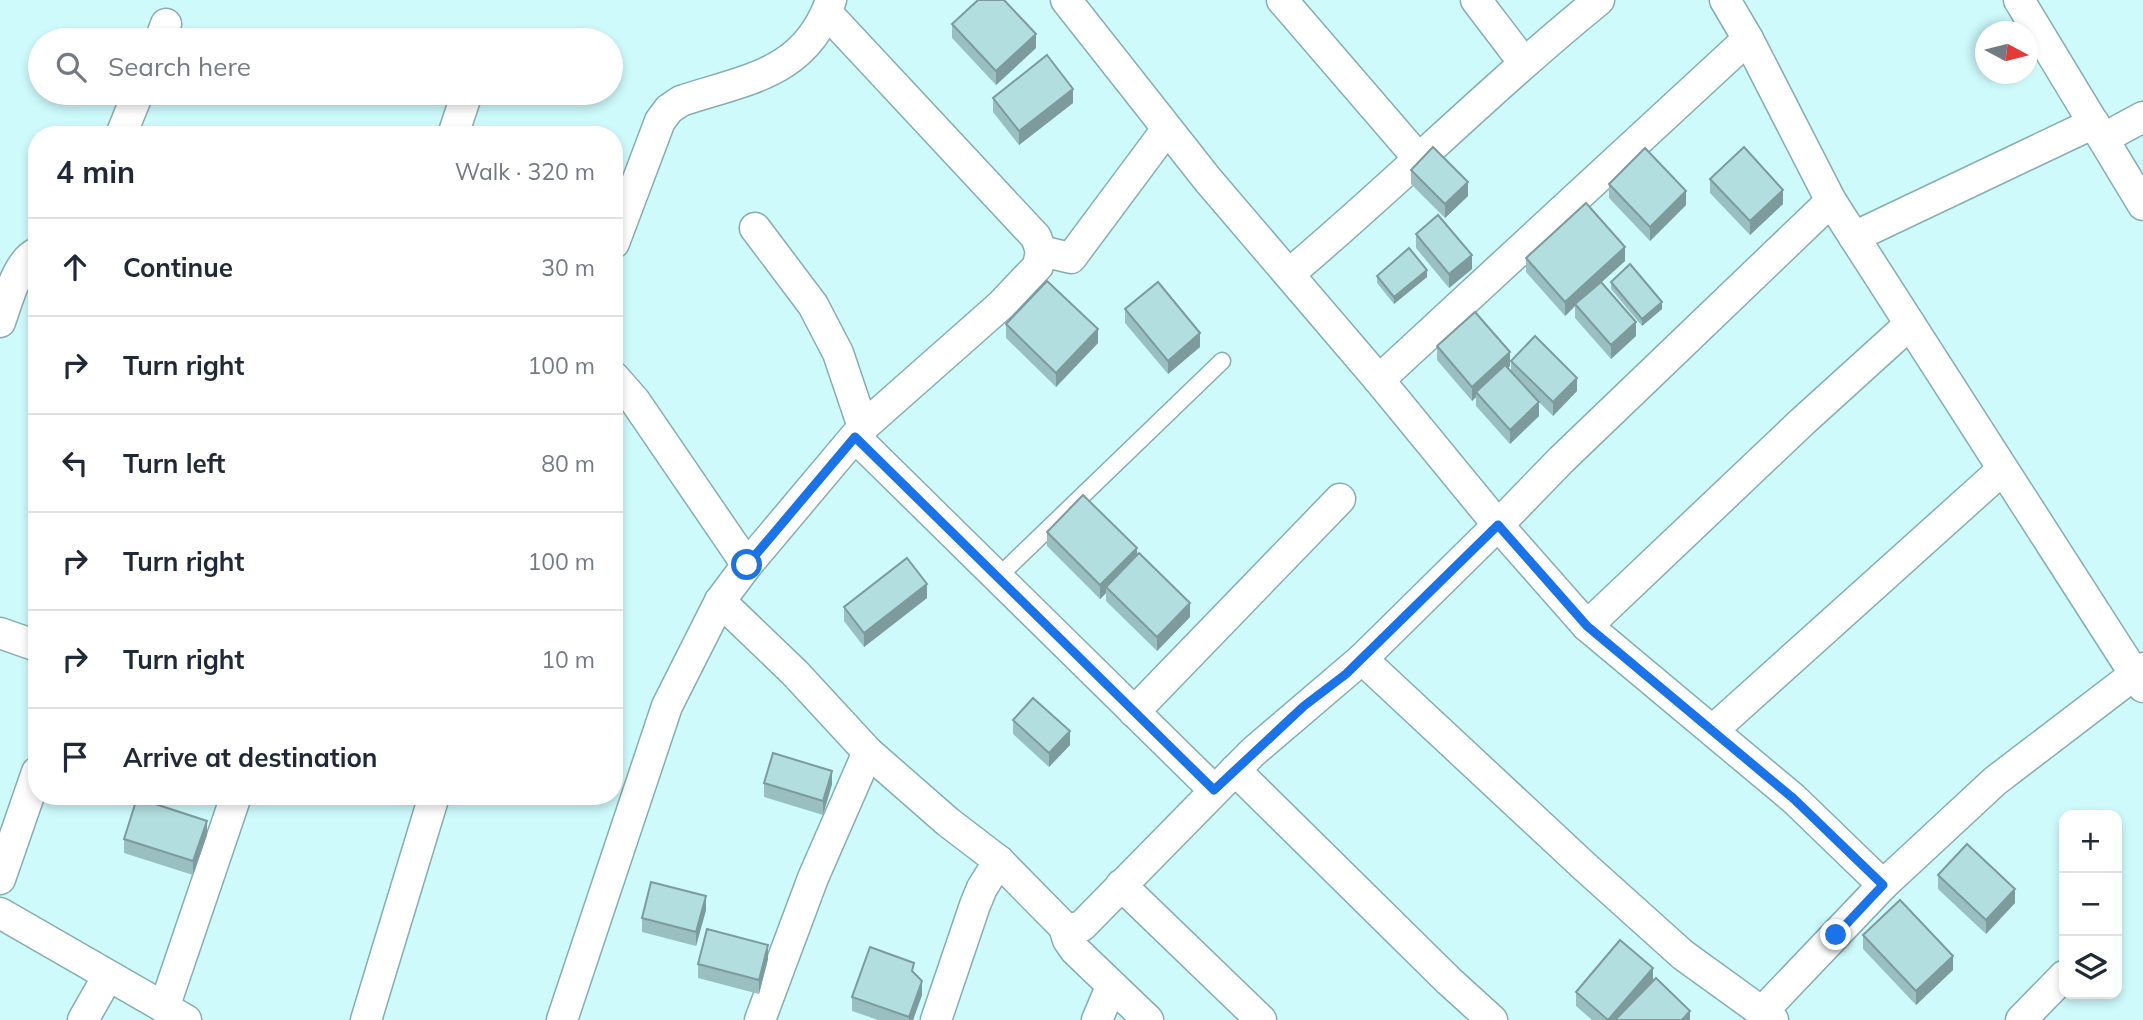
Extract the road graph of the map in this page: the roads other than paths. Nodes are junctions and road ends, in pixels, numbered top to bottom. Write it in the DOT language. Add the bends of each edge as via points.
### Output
graph roads {
  1 [pos="1066,0"];
  2 [pos="1282,0"];
  3 [pos="1476,0"];
  4 [pos="1599,0"];
  5 [pos="1725,0"];
  6 [pos="2019,0"];
  7 [pos="829,6"];
  8 [pos="1748,39"];
  9 [pos="1524,63"];
  10 [pos="133,105"];
  11 [pos="463,105"];
  12 [pos="2143,117"];
  13 [pos="125,126"];
  14 [pos="456,126"];
  15 [pos="1167,128"];
  16 [pos="2099,131"];
  17 [pos="1419,159"];
  18 [pos="1830,201"];
  19 [pos="2143,205"];
  20 [pos="623,219"];
  21 [pos="755,228"];
  22 [pos="1854,237"];
  23 [pos="1041,251"];
  24 [pos="28,257"];
  25 [pos="1289,274"];
  26 [pos="0,322"];
  27 [pos="1910,324"];
  28 [pos="1222,360"];
  29 [pos="1379,380"];
  30 [pos="623,387"];
  31 [pos="859,432"];
  32 [pos="2002,470"];
  33 [pos="1340,499"];
  34 [pos="1498,525"];
  35 [pos="747,565"];
  36 [pos="998,577"];
  37 [pos="720,601"];
  38 [pos="1587,626"];
  39 [pos="0,633"];
  40 [pos="28,643"];
  41 [pos="1362,659"];
  42 [pos="2140,676"];
  43 [pos="1134,712"];
  44 [pos="1713,730"];
  45 [pos="868,752"];
  46 [pos="1224,780"];
  47 [pos="28,798"];
  48 [pos="233,805"];
  49 [pos="431,805"];
  50 [pos="999,861"];
  51 [pos="0,879"];
  52 [pos="1121,885"];
  53 [pos="1883,885"];
  54 [pos="0,913"];
  55 [pos="1064,927"];
  56 [pos="108,976"];
  57 [pos="2059,981"];
  58 [pos="1111,987"];
  59 [pos="175,1014"];
  60 [pos="1768,1016"];
  61 [pos="83,1020"];
  62 [pos="366,1020"];
  63 [pos="562,1020"];
  64 [pos="760,1020"];
  65 [pos="936,1020"];
  66 [pos="1097,1020"];
  67 [pos="1148,1020"];
  68 [pos="1261,1020"];
  69 [pos="1492,1020"];
  70 [pos="2021,1020"];
  1 -- 15 [label="street"];
  2 -- 17 [label="street"];
  3 -- 9 [label="street"];
  4 -- 9 [label="street"];
  5 -- 8 [label="street"];
  6 -- 16 [label="street"];
  7 -- 20 [label="street" via="804,48 778,69 668,108"];
  7 -- 23 [label="street" via="1036,237"];
  8 -- 18 [label="street"];
  8 -- 29 [label="street"];
  9 -- 17 [label="street"];
  10 -- 13 [label="street"];
  11 -- 14 [label="street"];
  12 -- 16 [label="street"];
  15 -- 23 [label="street" via="1071,258"];
  15 -- 25 [label="street"];
  16 -- 19 [label="street"];
  16 -- 22 [label="street"];
  17 -- 25 [label="street"];
  18 -- 22 [label="street"];
  18 -- 34 [label="street"];
  21 -- 31 [label="street" via="813,304 838,353"];
  22 -- 27 [label="street"];
  23 -- 31 [label="street" via="1038,266 1001,305"];
  24 -- 26 [label="street"];
  25 -- 29 [label="street"];
  27 -- 32 [label="street"];
  27 -- 38 [label="street"];
  28 -- 36 [label="lane"];
  29 -- 34 [label="street"];
  30 -- 35 [label="street"];
  31 -- 35 [label="street"];
  31 -- 36 [label="street"];
  32 -- 42 [label="street"];
  32 -- 44 [label="street"];
  33 -- 43 [label="street"];
  34 -- 38 [label="street"];
  34 -- 41 [label="street"];
  35 -- 37 [label="street"];
  36 -- 43 [label="street"];
  37 -- 45 [label="street"];
  37 -- 63 [label="street" via="667,706"];
  38 -- 44 [label="street"];
  39 -- 40 [label="street"];
  41 -- 46 [label="street"];
  41 -- 60 [label="street" via="1683,955"];
  42 -- 53 [label="street" via="1995,781"];
  43 -- 46 [label="street"];
  44 -- 53 [label="street" via="1794,799"];
  45 -- 50 [label="street"];
  45 -- 64 [label="street" via="813,878"];
  46 -- 52 [label="street"];
  46 -- 69 [label="street"];
  47 -- 51 [label="street"];
  48 -- 59 [label="street"];
  49 -- 62 [label="street"];
  50 -- 55 [label="street"];
  50 -- 65 [label="street" via="979,896"];
  52 -- 55 [label="street" via="1082,926"];
  52 -- 68 [label="street"];
  53 -- 60 [label="street"];
  54 -- 56 [label="street"];
  55 -- 58 [label="street" via="1075,950"];
  56 -- 59 [label="street"];
  56 -- 61 [label="street"];
  57 -- 70 [label="street"];
  58 -- 66 [label="street"];
  58 -- 67 [label="street"];
}
